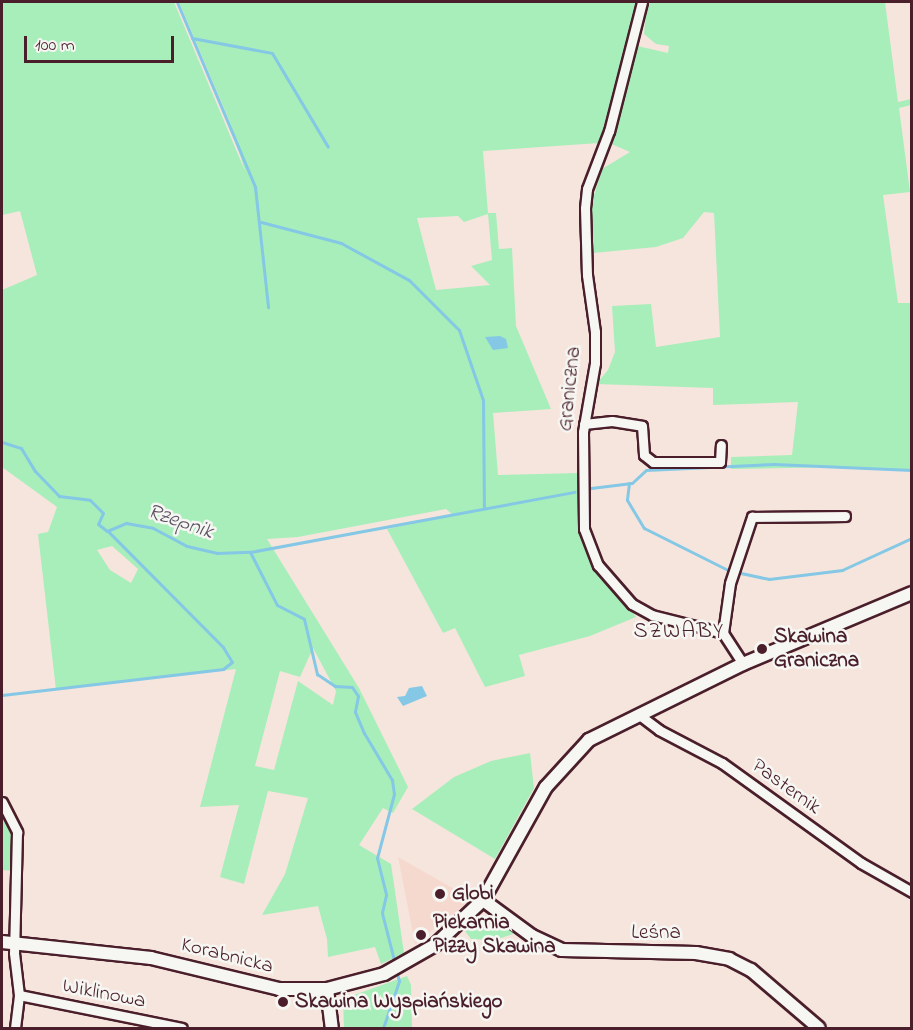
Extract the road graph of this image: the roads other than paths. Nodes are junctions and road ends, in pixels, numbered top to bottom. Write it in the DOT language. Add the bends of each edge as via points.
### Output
graph roads {
  1 [pos="642,2"];
  2 [pos="584,424"];
  3 [pos="721,445"];
  4 [pos="845,516"];
  5 [pos="912,593"];
  6 [pos="723,633"];
  7 [pos="743,664"];
  8 [pos="639,714"];
  9 [pos="2,802"];
  10 [pos="912,892"];
  11 [pos="483,900"];
  12 [pos="2,942"];
  13 [pos="15,944"];
  14 [pos="327,989"];
  15 [pos="19,995"];
  16 [pos="15,1029"];
  17 [pos="182,1029"];
  18 [pos="332,1029"];
  19 [pos="819,1029"];
  1 -- 2 [label="street, Graniczna" via="609,131 587,189 587,275 595,351"];
  2 -- 3 [label="street" via="612,421 642,426 644,455 653,462 720,462"];
  2 -- 6 [label="street, Graniczna" via="584,529 598,566 641,610"];
  4 -- 6 [label="street" via="752,517 730,583"];
  5 -- 7 [label="street"];
  6 -- 7 [label="street"];
  7 -- 8 [label="street"];
  8 -- 10 [label="street, Pasternik" via="659,730 722,763 861,863"];
  8 -- 11 [label="street" via="590,740 546,787"];
  9 -- 13 [label="street" via="17,832"];
  11 -- 14 [label="street, Korabnicka" via="435,945 410,962 384,975"];
  11 -- 19 [label="street, Leśna" via="532,936 562,950 696,953 729,959 751,970"];
  12 -- 13 [label="street, Korabnicka"];
  13 -- 14 [label="street, Korabnicka" via="151,958 279,989"];
  13 -- 15 [label="street"];
  14 -- 18 [label="street"];
  15 -- 16 [label="street"];
  15 -- 17 [label="street, Wiklinowa"];
}
